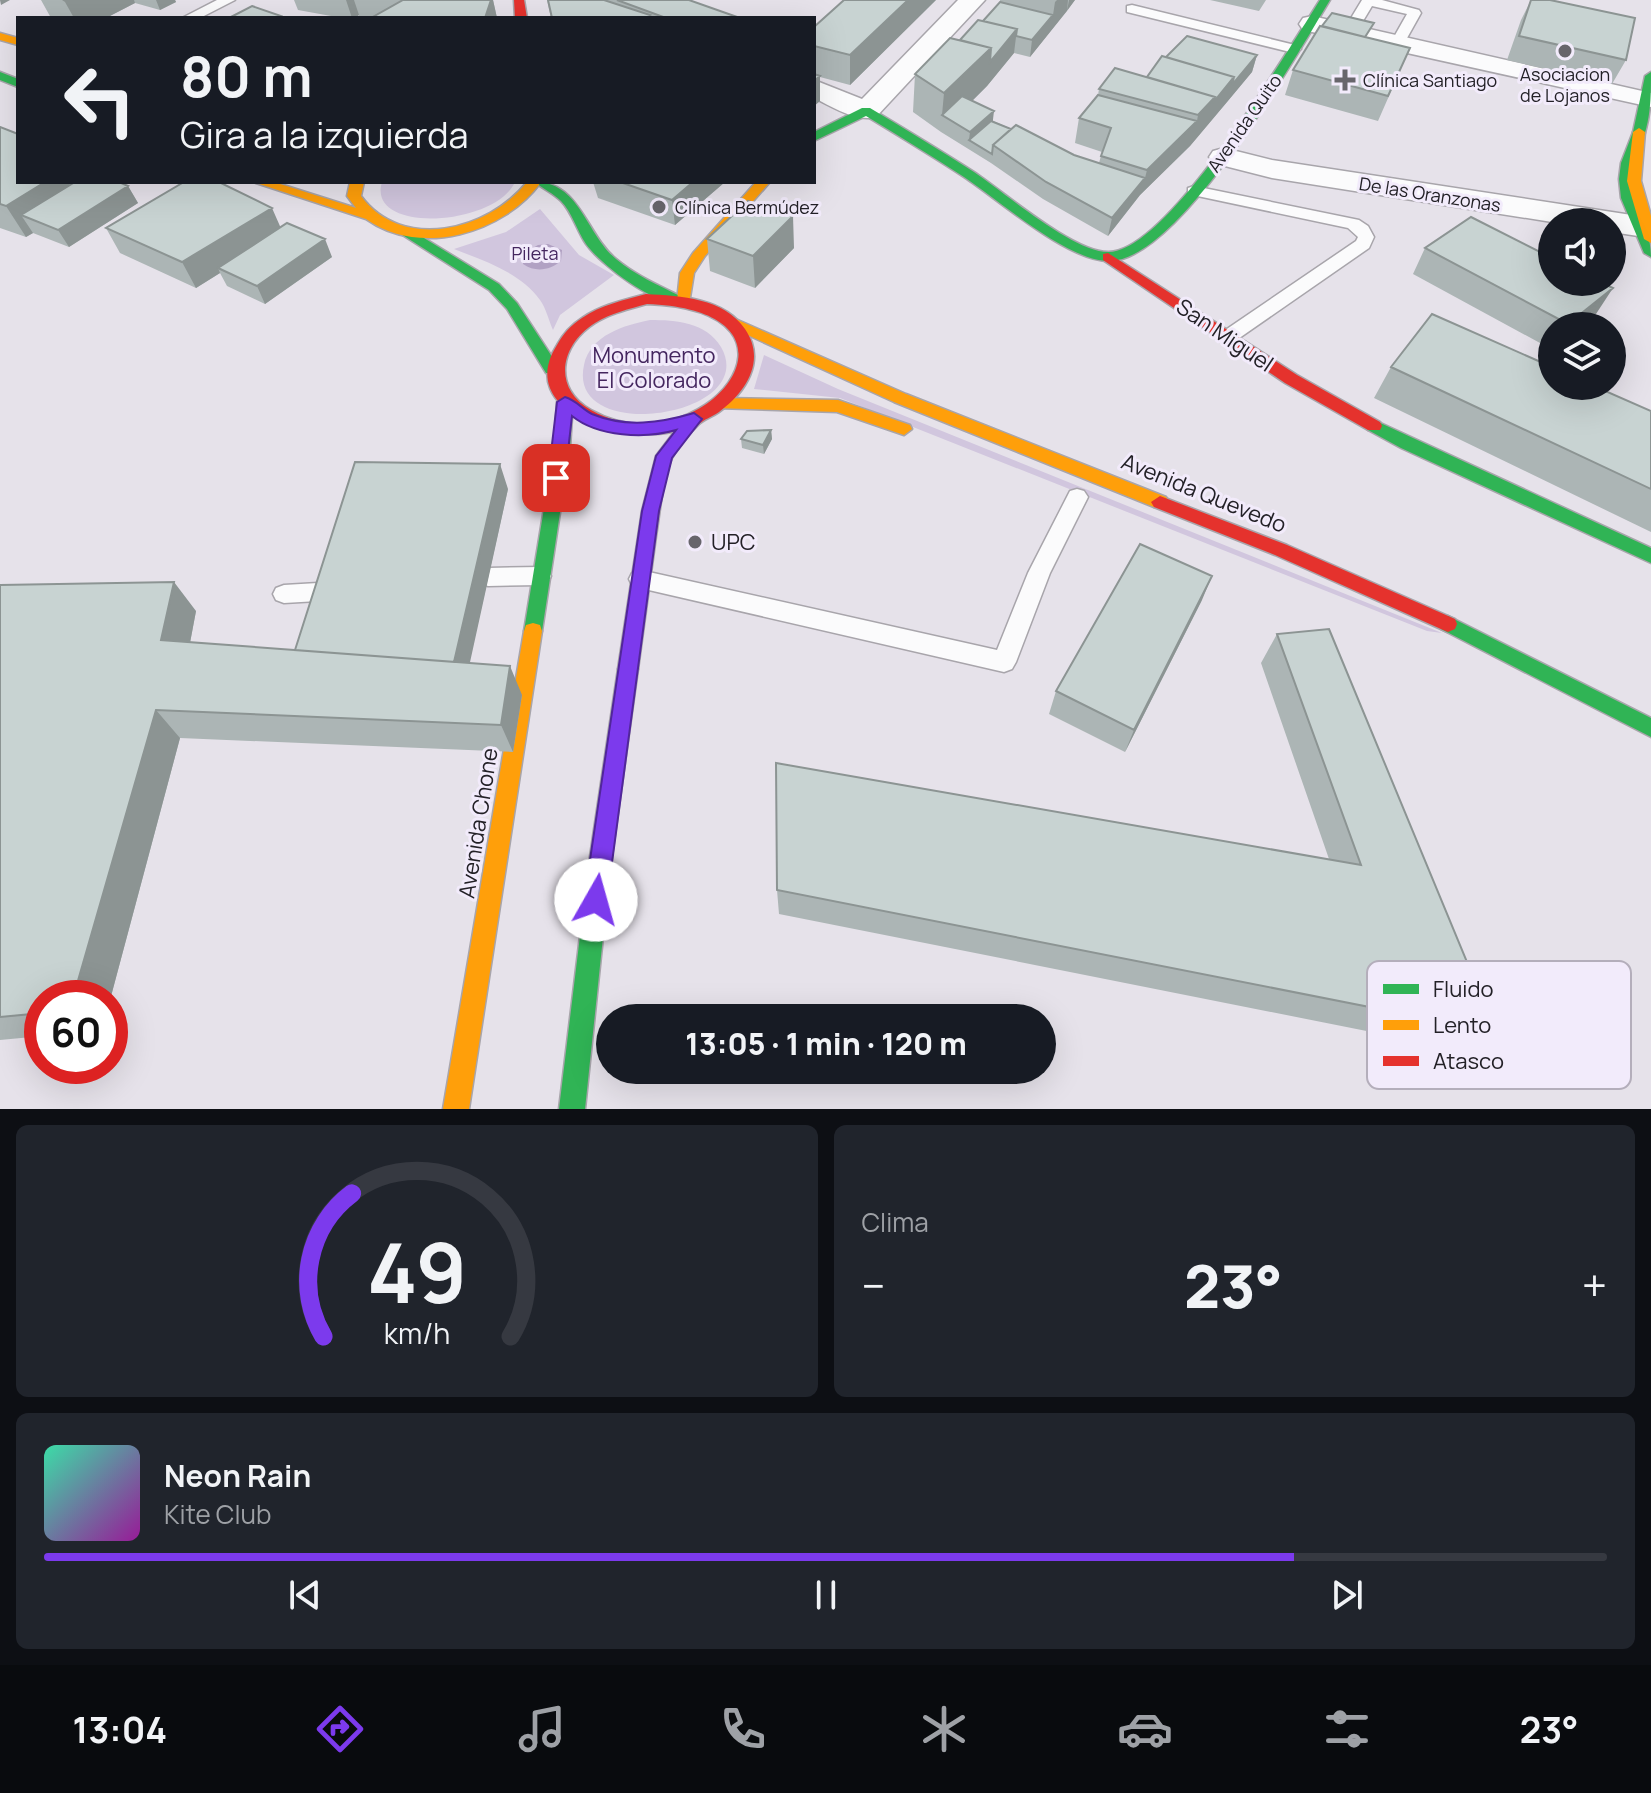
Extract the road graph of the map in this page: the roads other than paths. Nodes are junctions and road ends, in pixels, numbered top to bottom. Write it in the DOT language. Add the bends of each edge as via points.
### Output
graph roads {
  1 [pos="228,0"];
  2 [pos="972,0"];
  3 [pos="1325,0"];
  4 [pos="1132,9"];
  5 [pos="193,16"];
  6 [pos="1310,24"];
  7 [pos="1349,33"];
  8 [pos="1397,44"];
  9 [pos="1294,49"];
  10 [pos="1648,88"];
  11 [pos="816,89"];
  12 [pos="866,111"];
  13 [pos="816,136"];
  14 [pos="1224,157"];
  15 [pos="266,184"];
  16 [pos="357,184"];
  17 [pos="533,184"];
  18 [pos="545,184"];
  19 [pos="761,184"];
  20 [pos="1194,191"];
  21 [pos="365,215"];
  22 [pos="406,231"];
  23 [pos="1648,234"];
  24 [pos="1108,257"];
  25 [pos="679,300"];
  26 [pos="731,322"];
  27 [pos="1228,337"];
  28 [pos="552,369"];
  29 [pos="565,402"];
  30 [pos="722,404"];
  31 [pos="694,419"];
  32 [pos="928,437"];
  33 [pos="1077,497"];
  34 [pos="1651,556"];
  35 [pos="540,576"];
  36 [pos="488,577"];
  37 [pos="640,579"];
  38 [pos="335,591"];
  39 [pos="284,594"];
  40 [pos="1648,727"];
  41 [pos="456,1109"];
  42 [pos="572,1109"];
  1 -- 5 [label="lane"];
  2 -- 12 [label="street"];
  3 -- 6 [label="main road, Avenida Quito"];
  4 -- 9 [label="lane"];
  6 -- 7 [label="street"];
  6 -- 9 [label="main road, Avenida Quito"];
  7 -- 8 [label="street"];
  7 -- 8 [label="lane" via="1368,1 1411,10"];
  8 -- 10 [label="street"];
  9 -- 14 [label="main road, Avenida Quito"];
  10 -- 23 [label="main road" via="1634,181"];
  11 -- 12 [label="street, San Miguel"];
  12 -- 13 [label="main road"];
  12 -- 24 [label="main road, San Miguel" via="1074,246"];
  14 -- 20 [label="main road, Avenida Quito"];
  14 -- 23 [label="street, De las Oranzonas"];
  15 -- 21 [label="main road"];
  16 -- 21 [label="main road" via="354,196"];
  17 -- 22 [label="main road" via="504,213 474,226"];
  18 -- 25 [label="main road" via="567,199 609,261"];
  19 -- 25 [label="main road" via="700,253"];
  20 -- 24 [label="main road, Avenida Quito" via="1144,245"];
  20 -- 27 [label="lane" via="1353,224 1366,237"];
  21 -- 22 [label="main road"];
  22 -- 28 [label="main road" via="494,287"];
  24 -- 27 [label="main road, San Miguel"];
  25 -- 26 [label="main road"];
  25 -- 28 [label="main road" via="646,299 593,315 572,330"];
  26 -- 30 [label="main road" via="745,340 748,362 740,384"];
  26 -- 40 [label="main road, Avenida Quevedo" via="900,398 1308,562 1446,623"];
  27 -- 34 [label="main road, San Miguel" via="1407,444"];
  28 -- 29 [label="main road"];
  29 -- 31 [label="main road" via="608,426 665,427"];
  29 -- 35 [label="main road, Avenida Chone"];
  30 -- 31 [label="main road"];
  30 -- 32 [label="main road" via="838,406"];
  31 -- 37 [label="main road" via="664,456"];
  33 -- 37 [label="lane" via="1039,573 1004,662"];
  35 -- 36 [label="lane"];
  35 -- 41 [label="main road, Avenida Chone"];
  37 -- 42 [label="main road"];
  38 -- 39 [label="lane"];
}
